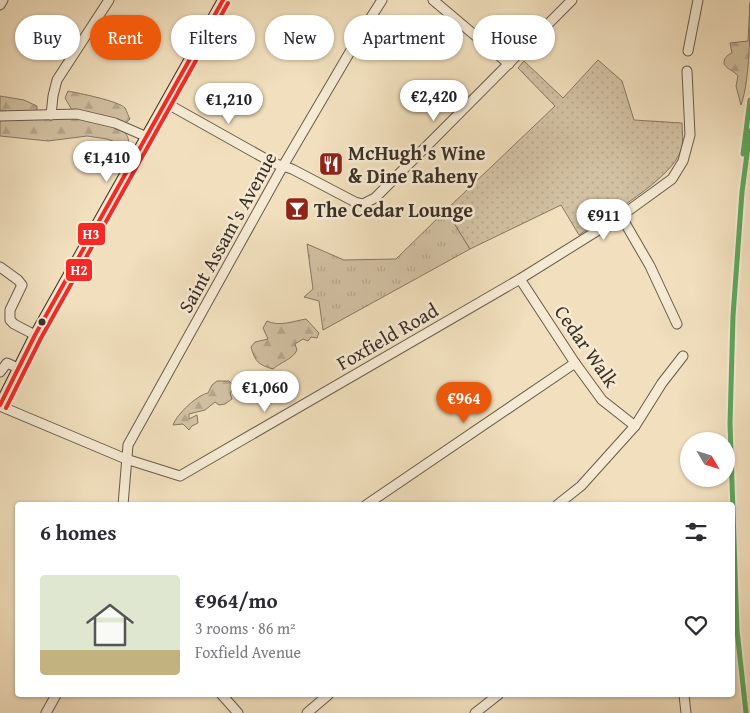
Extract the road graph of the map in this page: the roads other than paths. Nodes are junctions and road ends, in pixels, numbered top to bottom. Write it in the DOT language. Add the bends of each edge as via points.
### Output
graph roads {
  1 [pos="3,0"];
  2 [pos="109,0"];
  3 [pos="223,0"];
  4 [pos="382,0"];
  5 [pos="433,0"];
  6 [pos="572,0"];
  7 [pos="698,0"];
  8 [pos="0,5"];
  9 [pos="688,51"];
  10 [pos="509,64"];
  11 [pos="687,71"];
  12 [pos="166,103"];
  13 [pos="51,115"];
  14 [pos="0,116"];
  15 [pos="147,137"];
  16 [pos="283,166"];
  17 [pos="621,216"];
  18 [pos="0,267"];
  19 [pos="520,279"];
  20 [pos="677,324"];
  21 [pos="35,335"];
  22 [pos="683,356"];
  23 [pos="575,363"];
  24 [pos="18,368"];
  25 [pos="0,372"];
  26 [pos="1,403"];
  27 [pos="635,426"];
  28 [pos="126,459"];
  29 [pos="122,502"];
  30 [pos="370,502"];
  31 [pos="561,502"];
  32 [pos="55,697"];
  33 [pos="224,697"];
  34 [pos="326,697"];
  35 [pos="495,697"];
  36 [pos="684,697"];
  37 [pos="46,713"];
  38 [pos="238,713"];
  39 [pos="307,713"];
  40 [pos="475,713"];
  41 [pos="686,713"];
  1 -- 8 [label="street"];
  2 -- 13 [label="street" via="57,80"];
  3 -- 12 [label="main road"];
  4 -- 16 [label="street, Saint Assam's Avenue"];
  5 -- 10 [label="street"];
  6 -- 10 [label="street"];
  7 -- 9 [label="street"];
  10 -- 16 [label="street" via="363,204"];
  11 -- 17 [label="street, Foxfield Road" via="690,135 683,161 672,179"];
  12 -- 15 [label="main road"];
  12 -- 16 [label="street"];
  13 -- 14 [label="street"];
  13 -- 15 [label="street" via="77,114 115,123"];
  15 -- 21 [label="main road"];
  16 -- 28 [label="street, Saint Assam's Avenue" via="128,445"];
  17 -- 19 [label="street, Foxfield Road"];
  17 -- 20 [label="street" via="650,266"];
  18 -- 21 [label="street" via="22,285 10,310 10,320"];
  19 -- 23 [label="street, Cedar Walk"];
  19 -- 28 [label="street, Foxfield Road" via="180,476"];
  21 -- 24 [label="main road"];
  22 -- 27 [label="street" via="662,382"];
  23 -- 27 [label="street, Cedar Walk" via="602,400"];
  23 -- 30 [label="street"];
  24 -- 25 [label="street" via="7,363"];
  24 -- 26 [label="main road"];
  26 -- 28 [label="street, Foxfield Road"];
  27 -- 31 [label="street" via="581,486"];
  28 -- 29 [label="street, Saint Assam's Avenue"];
  32 -- 37 [label="street"];
  33 -- 38 [label="street"];
  34 -- 39 [label="street"];
  35 -- 40 [label="street"];
  36 -- 41 [label="street"];
}
